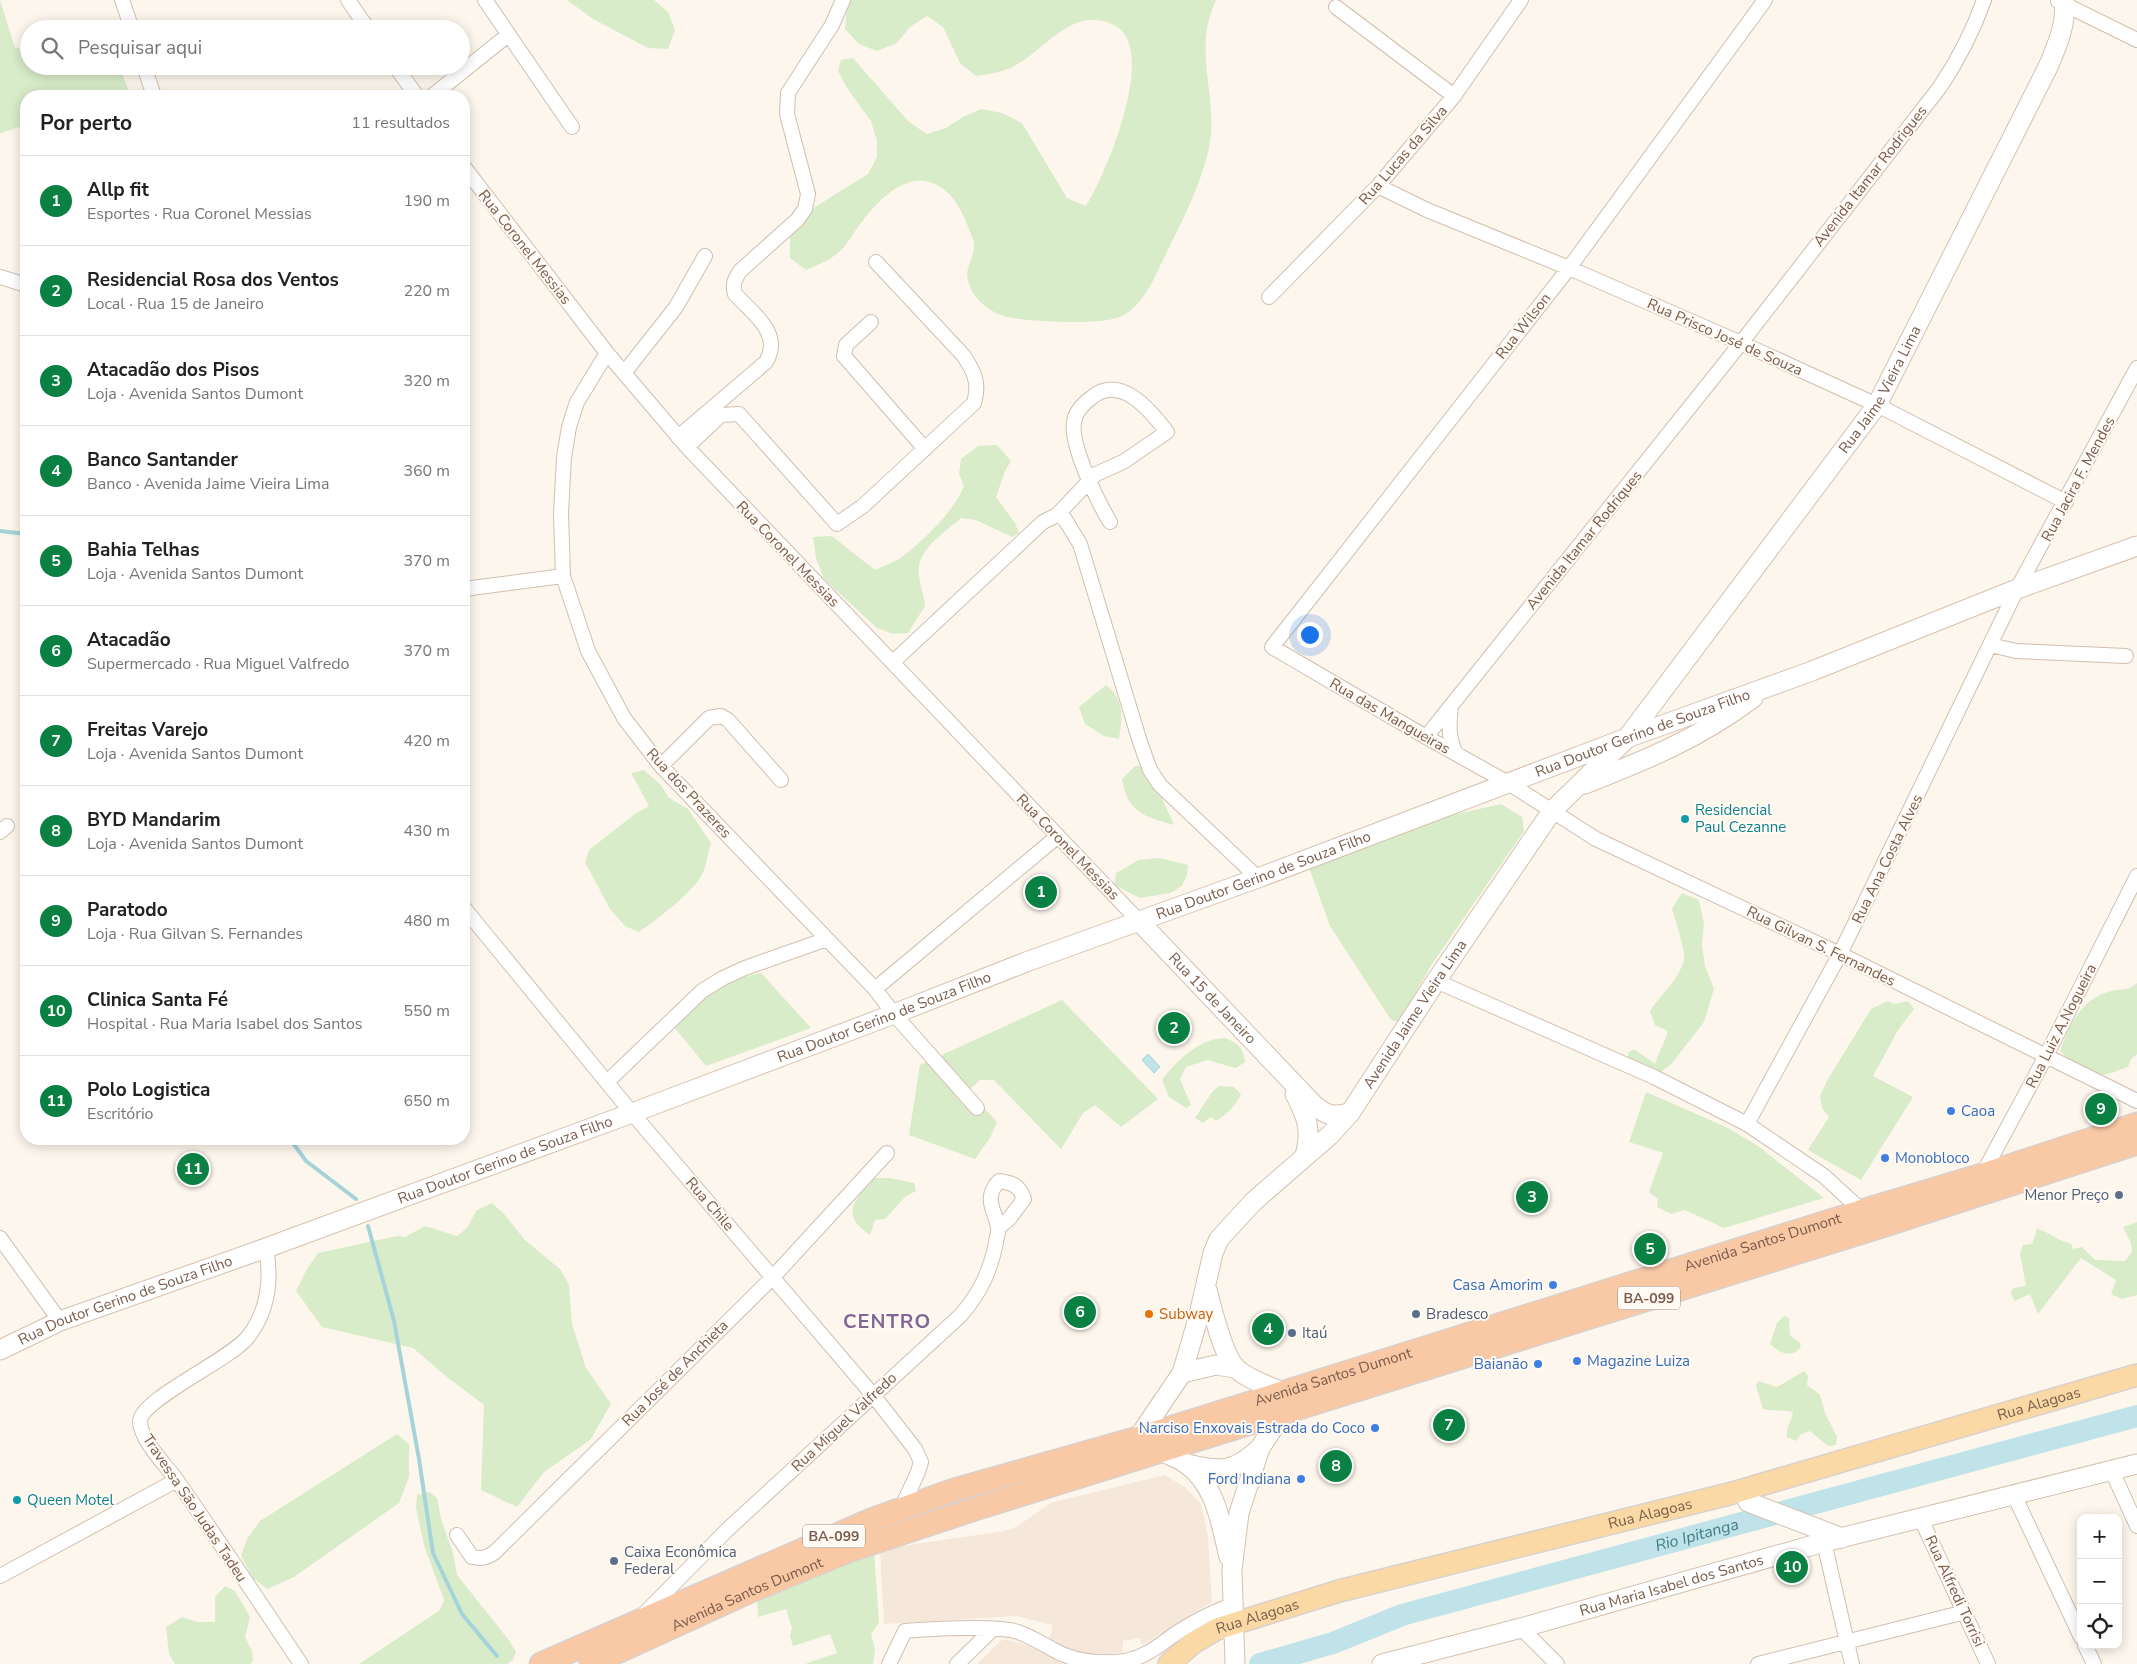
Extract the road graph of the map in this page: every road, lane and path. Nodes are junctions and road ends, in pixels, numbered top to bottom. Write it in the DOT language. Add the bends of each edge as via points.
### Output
graph roads {
  1 [pos="122,0"];
  2 [pos="348,0"];
  3 [pos="484,0"];
  4 [pos="843,0"];
  5 [pos="1522,0"];
  6 [pos="1765,0"];
  7 [pos="1984,0"];
  8 [pos="2068,3"];
  9 [pos="1336,7"];
  10 [pos="129,20"];
  11 [pos="362,20"];
  12 [pos="508,35"];
  13 [pos="2137,40"];
  14 [pos="470,66"];
  15 [pos="147,75"];
  16 [pos="402,75"];
  17 [pos="458,75"];
  18 [pos="152,90"];
  19 [pos="413,90"];
  20 [pos="439,90"];
  21 [pos="1454,96"];
  22 [pos="572,127"];
  23 [pos="470,178"];
  24 [pos="1378,186"];
  25 [pos="705,256"];
  26 [pos="876,262"];
  27 [pos="1569,268"];
  28 [pos="0,277"];
  29 [pos="20,282"];
  30 [pos="1269,297"];
  31 [pos="871,322"];
  32 [pos="1741,343"];
  33 [pos="607,353"];
  34 [pos="2137,368"];
  35 [pos="624,373"];
  36 [pos="736,388"];
  37 [pos="1877,405"];
  38 [pos="739,414"];
  39 [pos="683,442"];
  40 [pos="925,449"];
  41 [pos="1089,481"];
  42 [pos="2066,502"];
  43 [pos="1057,515"];
  44 [pos="1110,522"];
  45 [pos="2137,546"];
  46 [pos="563,576"];
  47 [pos="470,588"];
  48 [pos="2017,589"];
  49 [pos="1991,645"];
  50 [pos="1272,646"];
  51 [pos="2126,656"];
  52 [pos="892,662"];
  53 [pos="1770,685"];
  54 [pos="1451,706"];
  55 [pos="1426,737"];
  56 [pos="1627,738"];
  57 [pos="1456,754"];
  58 [pos="661,766"];
  59 [pos="781,780"];
  60 [pos="1510,784"];
  61 [pos="1578,786"];
  62 [pos="1552,811"];
  63 [pos="1058,836"];
  64 [pos="2137,876"];
  65 [pos="1258,878"];
  66 [pos="470,915"];
  67 [pos="1138,920"];
  68 [pos="827,939"];
  69 [pos="1840,954"];
  70 [pos="1436,981"];
  71 [pos="875,989"];
  72 [pos="894,1014"];
  73 [pos="2046,1056"];
  74 [pos="1286,1076"];
  75 [pos="607,1082"];
  76 [pos="2137,1101"];
  77 [pos="976,1108"];
  78 [pos="1350,1112"];
  79 [pos="632,1113"];
  80 [pos="1747,1124"];
  81 [pos="2137,1124"];
  82 [pos="2137,1143"];
  83 [pos="887,1153"];
  84 [pos="1305,1156"];
  85 [pos="1982,1175"];
  86 [pos="1862,1210"];
  87 [pos="998,1228"];
  88 [pos="0,1238"];
  89 [pos="266,1248"];
  90 [pos="773,1277"];
  91 [pos="1206,1288"];
  92 [pos="60,1321"];
  93 [pos="0,1350"];
  94 [pos="1235,1368"];
  95 [pos="1182,1374"];
  96 [pos="2137,1375"];
  97 [pos="872,1396"];
  98 [pos="1282,1402"];
  99 [pos="1138,1438"];
  100 [pos="1260,1448"];
  101 [pos="1160,1451"];
  102 [pos="1186,1463"];
  103 [pos="2137,1464"];
  104 [pos="2112,1471"];
  105 [pos="176,1480"];
  106 [pos="1729,1494"];
  107 [pos="2014,1495"];
  108 [pos="1748,1502"];
  109 [pos="900,1509"];
  110 [pos="1921,1518"];
  111 [pos="2137,1526"];
  112 [pos="457,1535"];
  113 [pos="1829,1537"];
  114 [pos="1232,1570"];
  115 [pos="0,1576"];
  116 [pos="1965,1612"];
  117 [pos="634,1623"];
  118 [pos="1233,1623"];
  119 [pos="1522,1628"];
  120 [pos="993,1629"];
  121 [pos="2077,1629"];
  122 [pos="1847,1640"];
  123 [pos="2087,1649"];
  124 [pos="301,1664"];
  125 [pos="541,1664"];
  126 [pos="591,1664"];
  127 [pos="889,1664"];
  128 [pos="957,1664"];
  129 [pos="1169,1664"];
  130 [pos="1235,1664"];
  131 [pos="1382,1664"];
  132 [pos="1558,1664"];
  133 [pos="1758,1664"];
  134 [pos="1852,1664"];
  135 [pos="1988,1664"];
  136 [pos="2094,1664"];
  1 -- 10 [label="street"];
  2 -- 11 [label="street"];
  3 -- 12 [label="street"];
  4 -- 36 [label="street" via="832,25 788,93 786,114 808,194 804,209 797,220 735,279 735,294 766,327 773,345 766,362"];
  5 -- 21 [label="street, Rua Lucas da Silva"];
  6 -- 27 [label="street, Rua Wilson"];
  7 -- 32 [label="street, Avenida Itamar Rodrigues" via="1969,37 1940,87"];
  8 -- 13 [label="street"];
  8 -- 37 [label="main road, Rua Jaime Vieira Lima" via="2059,42 2048,67"];
  9 -- 21 [label="street"];
  12 -- 14 [label="street"];
  12 -- 22 [label="street"];
  15 -- 18 [label="street"];
  16 -- 19 [label="street"];
  17 -- 20 [label="street"];
  21 -- 24 [label="street, Rua Lucas da Silva"];
  23 -- 33 [label="street, Rua Coronel Messias"];
  24 -- 27 [label="street, Rua Prisco José de Souza" via="1427,210"];
  24 -- 30 [label="street, Rua Lucas da Silva"];
  25 -- 35 [label="street" via="676,307"];
  26 -- 40 [label="street" via="963,355 977,380 974,403"];
  27 -- 32 [label="street, Rua Prisco José de Souza"];
  27 -- 50 [label="street, Rua Wilson"];
  28 -- 29 [label="street"];
  31 -- 40 [label="street" via="846,345 844,356"];
  32 -- 37 [label="street, Rua Prisco José de Souza"];
  32 -- 54 [label="street, Avenida Itamar Rodriques"];
  33 -- 35 [label="street, Rua Coronel Messias"];
  33 -- 46 [label="street, Rua dos Prazeres" via="577,402 569,427 561,513"];
  34 -- 42 [label="street, Rua Jacira F. Mendes"];
  35 -- 39 [label="street, Rua Coronel Messias"];
  36 -- 38 [label="street"];
  36 -- 39 [label="street"];
  37 -- 42 [label="street, Rua Prisco José de Souza"];
  37 -- 56 [label="main road, Rua Jaime Vieira Lima"];
  38 -- 39 [label="street" via="722,415"];
  38 -- 40 [label="street" via="837,524 863,506"];
  39 -- 52 [label="street, Rua Coronel Messias"];
  41 -- 41 [label="street" via="1166,432 1150,410 1116,389 1097,392 1082,405 1074,423"];
  41 -- 43 [label="street"];
  41 -- 44 [label="street"];
  42 -- 48 [label="street, Rua Jacira F. Mendes"];
  43 -- 52 [label="street" via="1043,522"];
  43 -- 65 [label="street" via="1064,518 1080,544 1150,770 1176,802"];
  45 -- 48 [label="main road, Rua Doutor Gerino de Souza Filho"];
  46 -- 47 [label="street"];
  46 -- 58 [label="street, Rua dos Prazeres" via="578,624 601,677 624,718"];
  48 -- 49 [label="street, Rua Ana Costa Alves"];
  48 -- 53 [label="main road, Rua Doutor Gerino de Souza Filho"];
  49 -- 51 [label="street" via="2016,651"];
  49 -- 69 [label="street, Rua Ana Costa Alves"];
  50 -- 55 [label="street, Rua das Mangueiras"];
  52 -- 63 [label="street, Rua Coronel Messias"];
  53 -- 56 [label="main road, Rua Doutor Gerino de Souza Filho"];
  53 -- 61 [label="main road, Rua Doutor Gerino de Souza Filho" via="1724,720 1686,742"];
  54 -- 55 [label="street, Avenida Itamar Rodriques"];
  54 -- 57 [label="street" via="1448,728"];
  55 -- 57 [label="street, Rua das Mangueiras"];
  56 -- 60 [label="main road, Rua Doutor Gerino de Souza Filho"];
  56 -- 61 [label="main road, Avenida Jaime Vieira Lima"];
  57 -- 60 [label="street, Rua das Mangueiras"];
  58 -- 59 [label="street" via="715,715 728,720"];
  58 -- 68 [label="street, Rua dos Prazeres"];
  60 -- 62 [label="street, Rua Gilvan S. Fernandes"];
  60 -- 65 [label="main road, Rua Doutor Gerino de Souza Filho"];
  61 -- 62 [label="main road, Avenida Jaime Vieira Lima"];
  62 -- 69 [label="street, Rua Gilvan S. Fernandes" via="1596,839"];
  62 -- 70 [label="main road, Avenida Jaime Vieira Lima"];
  63 -- 67 [label="street, Rua Coronel Messias"];
  63 -- 71 [label="street"];
  64 -- 73 [label="street, Rua Luiz A.Nogueira"];
  65 -- 67 [label="main road, Rua Doutor Gerino de Souza Filho"];
  66 -- 75 [label="street, Rua Chile"];
  67 -- 72 [label="main road, Rua Doutor Gerino de Souza Filho"];
  67 -- 74 [label="main road, Rua 15 de Janeiro"];
  68 -- 71 [label="street, Rua dos Prazeres"];
  68 -- 75 [label="street" via="745,968 702,991"];
  69 -- 73 [label="street, Rua Gilvan S. Fernandes"];
  69 -- 80 [label="street, Rua Ana Costa Alves"];
  70 -- 78 [label="main road, Avenida Jaime Vieira Lima"];
  70 -- 80 [label="street" via="1654,1077"];
  71 -- 72 [label="street, Rua dos Prazeres"];
  72 -- 77 [label="street, Rua dos Prazeres"];
  72 -- 79 [label="main road, Rua Doutor Gerino de Souza Filho"];
  73 -- 76 [label="street, Rua Gilvan S. Fernandes"];
  73 -- 85 [label="street, Rua Luiz A.Nogueira"];
  74 -- 78 [label="main road, Rua 15 de Janeiro" via="1321,1111 1336,1116"];
  74 -- 84 [label="main road, Rua 15 de Janeiro" via="1309,1128"];
  75 -- 79 [label="street, Rua Chile"];
  78 -- 84 [label="main road, Avenida Jaime Vieira Lima"];
  79 -- 89 [label="main road, Rua Doutor Gerino de Souza Filho"];
  79 -- 90 [label="street, Rua Chile"];
  80 -- 86 [label="street" via="1824,1176"];
  81 -- 85 [label="highway, Avenida Santos Dumont / BA-099"];
  82 -- 98 [label="highway, Avenida Santos Dumont / BA-099" via="1872,1229"];
  83 -- 90 [label="street, Rua José de Anchieta"];
  84 -- 91 [label="main road, Avenida Jaime Vieira Lima" via="1253,1202 1220,1239 1213,1253"];
  85 -- 86 [label="highway, Avenida Santos Dumont / BA-099"];
  86 -- 98 [label="highway, Avenida Santos Dumont / BA-099"];
  87 -- 87 [label="street, Rua Miguel Valfredo" via="992,1213 992,1193 999,1181 1010,1182 1017,1186 1024,1199 1010,1219"];
  87 -- 97 [label="street, Rua Miguel Valfredo" via="988,1276 976,1298"];
  88 -- 92 [label="street"];
  89 -- 92 [label="main road, Rua Doutor Gerino de Souza Filho"];
  89 -- 105 [label="street, Travessa São Judas Tadeu" via="269,1285 265,1304 248,1338 233,1352 160,1396 146,1408 140,1419 150,1445"];
  90 -- 97 [label="street, Rua Chile"];
  90 -- 112 [label="street, Rua José de Anchieta" via="495,1552 479,1559 472,1557"];
  91 -- 94 [label="main road, Avenida Jaime Vieira Lima" via="1216,1324"];
  91 -- 95 [label="main road, Avenida Jaime Vieira Lima"];
  92 -- 93 [label="main road, Rua Doutor Gerino de Souza Filho"];
  94 -- 95 [label="main road" via="1216,1365"];
  94 -- 98 [label="main road"];
  95 -- 99 [label="main road, Avenida Jaime Vieira Lima"];
  96 -- 106 [label="main road, Rua Alagoas"];
  97 -- 109 [label="street, Rua Chile" via="921,1462"];
  97 -- 117 [label="street, Rua Miguel Valfredo" via="727,1530"];
  98 -- 99 [label="highway, Avenida Santos Dumont / BA-099"];
  98 -- 100 [label="main road"];
  98 -- 101 [label="highway, Avenida Santos Dumont / BA-099"];
  99 -- 109 [label="highway, Avenida Santos Dumont / BA-099" via="954,1490"];
  100 -- 102 [label="main road" via="1234,1467 1214,1470"];
  100 -- 114 [label="main road" via="1239,1513"];
  101 -- 102 [label="main road"];
  101 -- 126 [label="highway, Avenida Santos Dumont / BA-099" via="848,1551 753,1590"];
  102 -- 114 [label="main road" via="1211,1493"];
  103 -- 104 [label="main road, Rua Maria Isabel dos Santos"];
  104 -- 107 [label="main road, Rua Maria Isabel dos Santos"];
  104 -- 111 [label="street"];
  105 -- 115 [label="street"];
  105 -- 124 [label="street, Travessa São Judas Tadeu"];
  106 -- 108 [label="main road"];
  106 -- 118 [label="main road, Rua Alagoas" via="1339,1590"];
  107 -- 110 [label="main road, Rua Maria Isabel dos Santos"];
  107 -- 121 [label="street"];
  108 -- 113 [label="main road"];
  109 -- 117 [label="highway, Avenida Santos Dumont / BA-099"];
  110 -- 113 [label="main road, Rua Maria Isabel dos Santos"];
  110 -- 116 [label="street, Rua Alfredi Torrisi"];
  113 -- 119 [label="main road, Rua Maria Isabel dos Santos"];
  113 -- 122 [label="street"];
  114 -- 118 [label="main road"];
  116 -- 122 [label="street"];
  116 -- 135 [label="street, Rua Alfredi Torrisi"];
  117 -- 125 [label="highway, Avenida Santos Dumont / BA-099"];
  118 -- 120 [label="street" via="1213,1612 1149,1654 1113,1663 1077,1660 1017,1631"];
  118 -- 129 [label="main road, Rua Alagoas" via="1217,1628 1193,1643"];
  118 -- 130 [label="main road"];
  119 -- 131 [label="main road, Rua Maria Isabel dos Santos"];
  119 -- 132 [label="street"];
  120 -- 127 [label="street" via="905,1631"];
  120 -- 128 [label="street"];
  122 -- 133 [label="street"];
  122 -- 134 [label="street"];
  123 -- 136 [label="street"];
}
